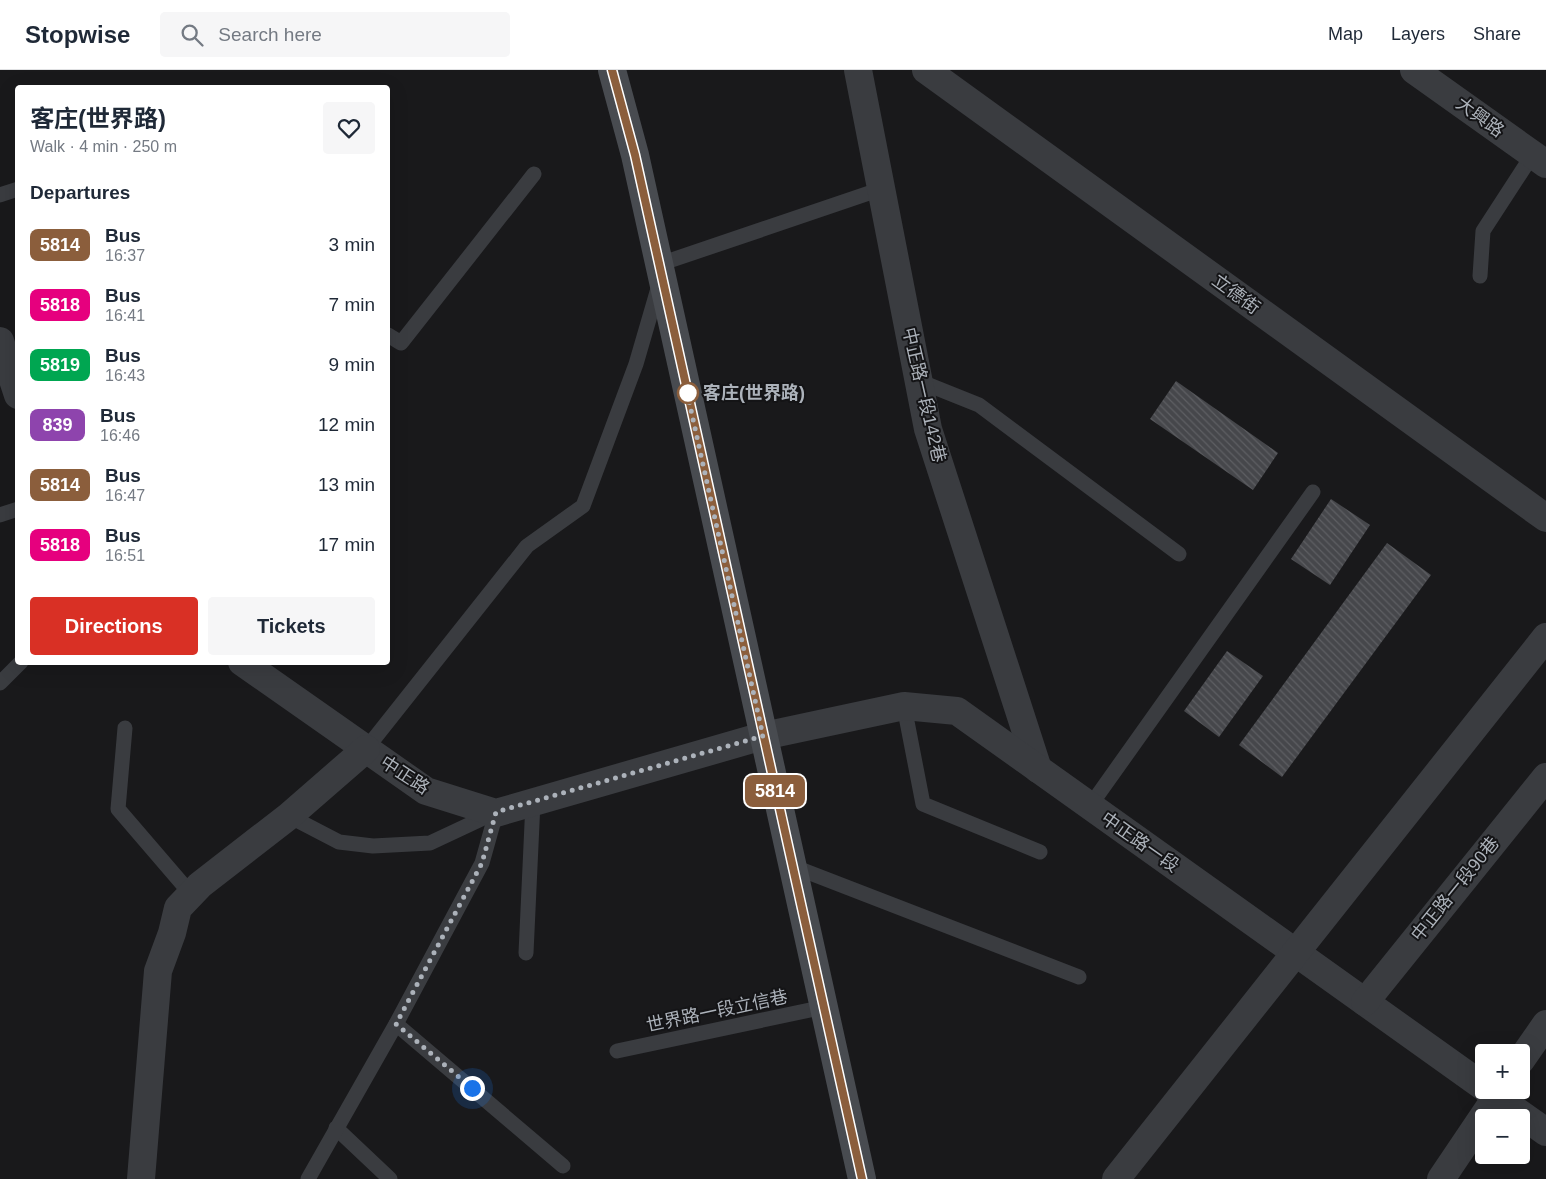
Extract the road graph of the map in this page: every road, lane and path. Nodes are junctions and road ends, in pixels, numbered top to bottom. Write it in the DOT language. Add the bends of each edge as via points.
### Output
graph roads {
  1 [pos="612,70"];
  2 [pos="858,70"];
  3 [pos="926,70"];
  4 [pos="1414,70"];
  5 [pos="1539,159"];
  6 [pos="534,174"];
  7 [pos="881,189"];
  8 [pos="15,191"];
  9 [pos="0,195"];
  10 [pos="661,270"];
  11 [pos="1480,276"];
  12 [pos="390,336"];
  13 [pos="0,341"];
  14 [pos="919,380"];
  15 [pos="15,386"];
  16 [pos="1313,492"];
  17 [pos="15,510"];
  18 [pos="0,515"];
  19 [pos="1546,518"];
  20 [pos="1179,554"];
  21 [pos="1546,637"];
  22 [pos="18,665"];
  23 [pos="246,665"];
  24 [pos="0,683"];
  25 [pos="904,706"];
  26 [pos="125,728"];
  27 [pos="763,736"];
  28 [pos="366,749"];
  29 [pos="1038,769"];
  30 [pos="1546,777"];
  31 [pos="533,802"];
  32 [pos="1090,806"];
  33 [pos="496,812"];
  34 [pos="289,816"];
  35 [pos="1040,852"];
  36 [pos="792,866"];
  37 [pos="191,894"];
  38 [pos="526,953"];
  39 [pos="1296,953"];
  40 [pos="1079,977"];
  41 [pos="1365,1002"];
  42 [pos="824,1007"];
  43 [pos="396,1024"];
  44 [pos="1546,1024"];
  45 [pos="1530,1047"];
  46 [pos="617,1051"];
  47 [pos="1475,1079"];
  48 [pos="1487,1099"];
  49 [pos="1503,1099"];
  50 [pos="336,1128"];
  51 [pos="1546,1132"];
  52 [pos="563,1166"];
  53 [pos="141,1179"];
  54 [pos="308,1179"];
  55 [pos="390,1179"];
  56 [pos="862,1179"];
  57 [pos="1116,1179"];
  58 [pos="1441,1179"];
  1 -- 10 [label="main road"];
  2 -- 7 [label="street, 中正路一段142巷"];
  3 -- 19 [label="street, 立德街"];
  4 -- 5 [label="street, 大興路"];
  5 -- 11 [label="lane" via="1483,231"];
  6 -- 12 [label="lane" via="400,343"];
  7 -- 10 [label="lane"];
  7 -- 14 [label="street, 中正路一段142巷"];
  8 -- 9 [label="lane"];
  10 -- 27 [label="main road"];
  10 -- 28 [label="lane" via="636,364 583,506 527,546"];
  13 -- 15 [label="street"];
  14 -- 20 [label="lane" via="978,405"];
  14 -- 29 [label="street, 中正路一段142巷" via="928,429"];
  16 -- 32 [label="lane"];
  17 -- 18 [label="lane"];
  21 -- 39 [label="street"];
  22 -- 24 [label="lane"];
  23 -- 28 [label="street, 中正路"];
  25 -- 27 [label="street, 中正路一段"];
  25 -- 29 [label="street, 中正路一段" via="957,711"];
  25 -- 35 [label="lane" via="924,804"];
  26 -- 37 [label="lane" via="118,810"];
  27 -- 31 [label="street"];
  27 -- 36 [label="main road"];
  28 -- 33 [label="street, 中正路" via="426,792"];
  28 -- 34 [label="street"];
  29 -- 32 [label="street, 中正路一段"];
  30 -- 41 [label="street, 中正路一段90巷"];
  31 -- 33 [label="street"];
  31 -- 38 [label="lane"];
  32 -- 39 [label="street, 中正路一段"];
  33 -- 34 [label="lane" via="430,843 372,846 340,842"];
  33 -- 43 [label="lane" via="482,863"];
  34 -- 37 [label="street"];
  36 -- 40 [label="lane"];
  36 -- 42 [label="main road"];
  37 -- 53 [label="street" via="178,908 158,971"];
  39 -- 41 [label="street, 中正路一段"];
  39 -- 57 [label="street"];
  41 -- 47 [label="street, 中正路一段"];
  42 -- 46 [label="lane, 世界路一段立信巷"];
  42 -- 56 [label="main road"];
  43 -- 50 [label="lane"];
  43 -- 52 [label="lane"];
  44 -- 45 [label="street"];
  48 -- 58 [label="street"];
  49 -- 51 [label="street, 中正路一段"];
  50 -- 54 [label="lane"];
  50 -- 55 [label="lane"];
}
